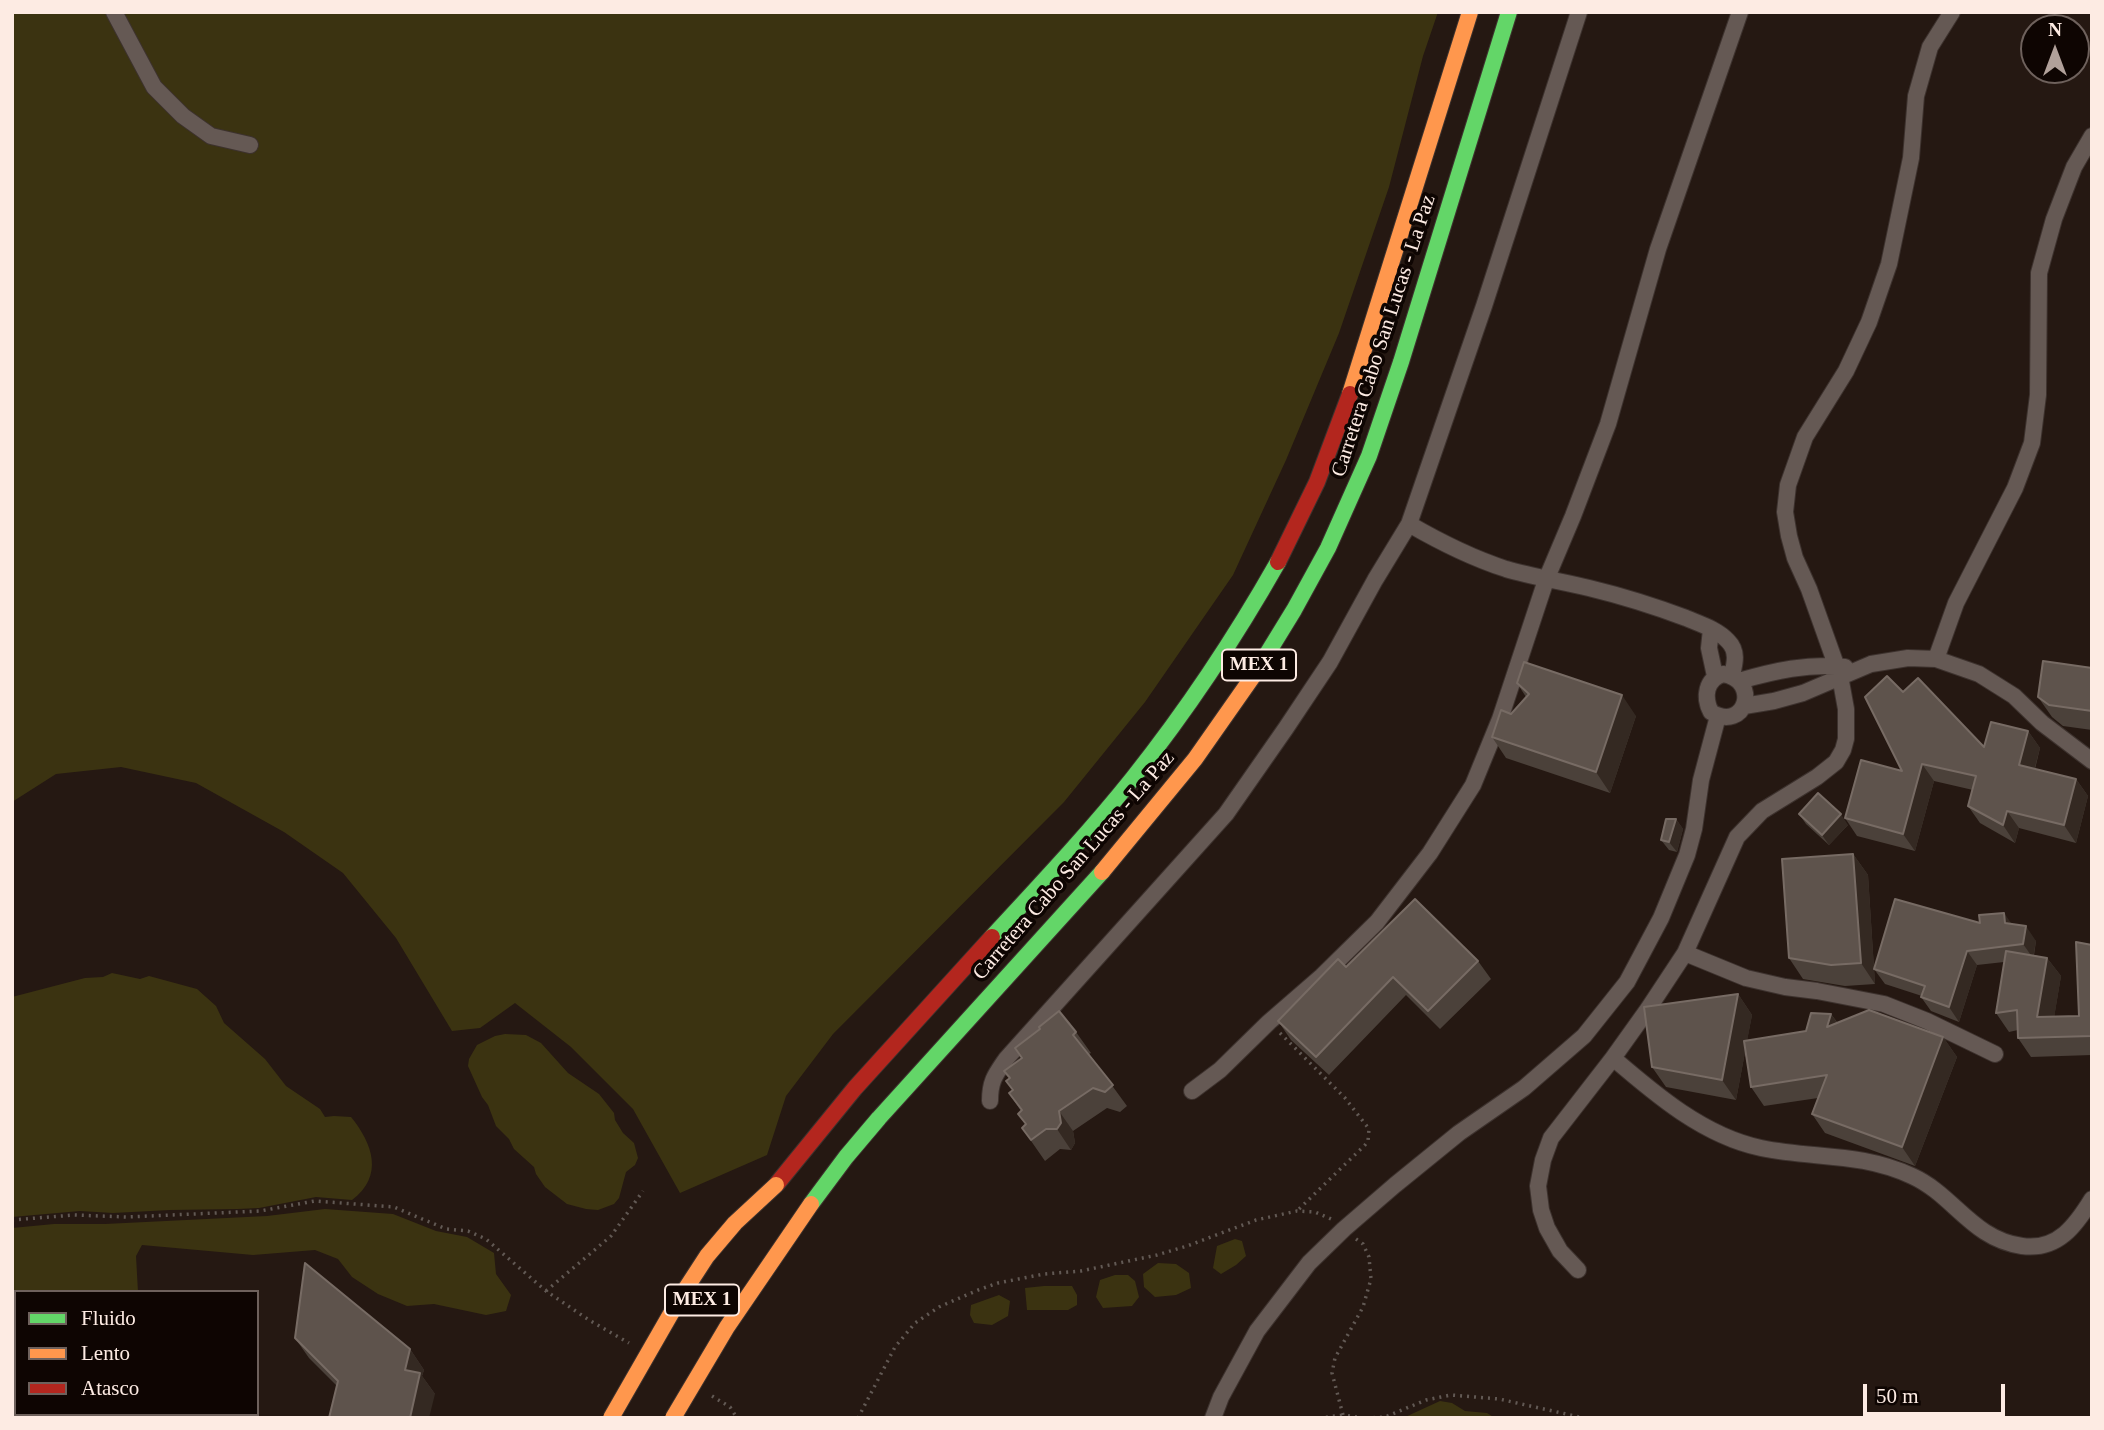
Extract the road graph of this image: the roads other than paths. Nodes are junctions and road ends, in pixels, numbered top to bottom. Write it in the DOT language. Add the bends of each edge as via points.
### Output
graph roads {
  1 [pos="114,12"];
  2 [pos="1470,12"];
  3 [pos="1509,12"];
  4 [pos="1579,12"];
  5 [pos="1740,12"];
  6 [pos="1952,12"];
  7 [pos="2092,136"];
  8 [pos="250,145"];
  9 [pos="1409,524"];
  10 [pos="1546,580"];
  11 [pos="1711,629"];
  12 [pos="1936,659"];
  13 [pos="1838,671"];
  14 [pos="1715,676"];
  15 [pos="1736,678"];
  16 [pos="1744,706"];
  17 [pos="1718,716"];
  18 [pos="2092,761"];
  19 [pos="1685,953"];
  20 [pos="1995,1054"];
  21 [pos="1613,1058"];
  22 [pos="1192,1091"];
  23 [pos="990,1101"];
  24 [pos="776,1185"];
  25 [pos="2092,1199"];
  26 [pos="728,1257"];
  27 [pos="1578,1270"];
  28 [pos="690,1387"];
  29 [pos="611,1418"];
  30 [pos="673,1418"];
  31 [pos="680,1418"];
  32 [pos="1213,1418"];
  1 -- 8 [label="street" via="154,87 183,116 211,136"];
  2 -- 24 [label="highway, Carretera Cabo San Lucas - La Paz / MEX 1" via="1354,388 1309,501 1269,576 1183,710 1110,805 860,1081"];
  3 -- 28 [label="highway, Carretera Cabo San Lucas - La Paz / MEX 1, bridge" via="1388,403 1352,497 1302,595 1237,701 1174,786 846,1157"];
  4 -- 9 [label="street"];
  5 -- 10 [label="street" via="1658,248 1608,424"];
  6 -- 13 [label="street" via="1930,47 1916,96 1911,158 1889,264 1869,322 1846,371 1805,438 1788,485 1785,512 1792,547"];
  7 -- 12 [label="street" via="2053,219 2039,273 2038,395 2032,443 2015,488 1956,603"];
  9 -- 10 [label="street" via="1490,563"];
  9 -- 23 [label="street" via="1330,662 1226,814 1006,1059 990,1087"];
  10 -- 11 [label="street" via="1626,597"];
  10 -- 22 [label="street" via="1473,785 1430,853 1377,922"];
  11 -- 14 [label="street" via="1709,648"];
  11 -- 15 [label="street" via="1731,644"];
  12 -- 13 [label="street" via="1908,658"];
  12 -- 18 [label="street" via="1979,674 2014,696"];
  13 -- 15 [label="street" via="1810,665"];
  13 -- 16 [label="street" via="1803,693"];
  13 -- 19 [label="street" via="1846,709 1843,750 1836,762 1762,811 1737,837"];
  14 -- 15 [label="street"];
  14 -- 17 [label="street" via="1706,698 1711,712"];
  15 -- 16 [label="street" via="1744,688"];
  16 -- 17 [label="street" via="1733,716"];
  17 -- 32 [label="street" via="1687,855 1627,982 1584,1036 1524,1088 1459,1133 1344,1228 1309,1263 1257,1331"];
  19 -- 20 [label="street" via="1746,978 1884,1004"];
  19 -- 21 [label="street"];
  21 -- 25 [label="street" via="1649,1089 1723,1136 1761,1148 1859,1158 1889,1166 1941,1194 1972,1224 1996,1239 2024,1247 2045,1244 2066,1235"];
  21 -- 27 [label="street" via="1551,1138 1538,1186 1547,1228"];
  24 -- 26 [label="highway, Carretera Cabo San Lucas - La Paz / MEX 1, bridge"];
  24 -- 29 [label="highway, bridge" via="707,1256"];
  28 -- 30 [label="highway, Carretera Cabo San Lucas - La Paz / MEX 1, bridge"];
  28 -- 31 [label="highway, bridge"];
}
